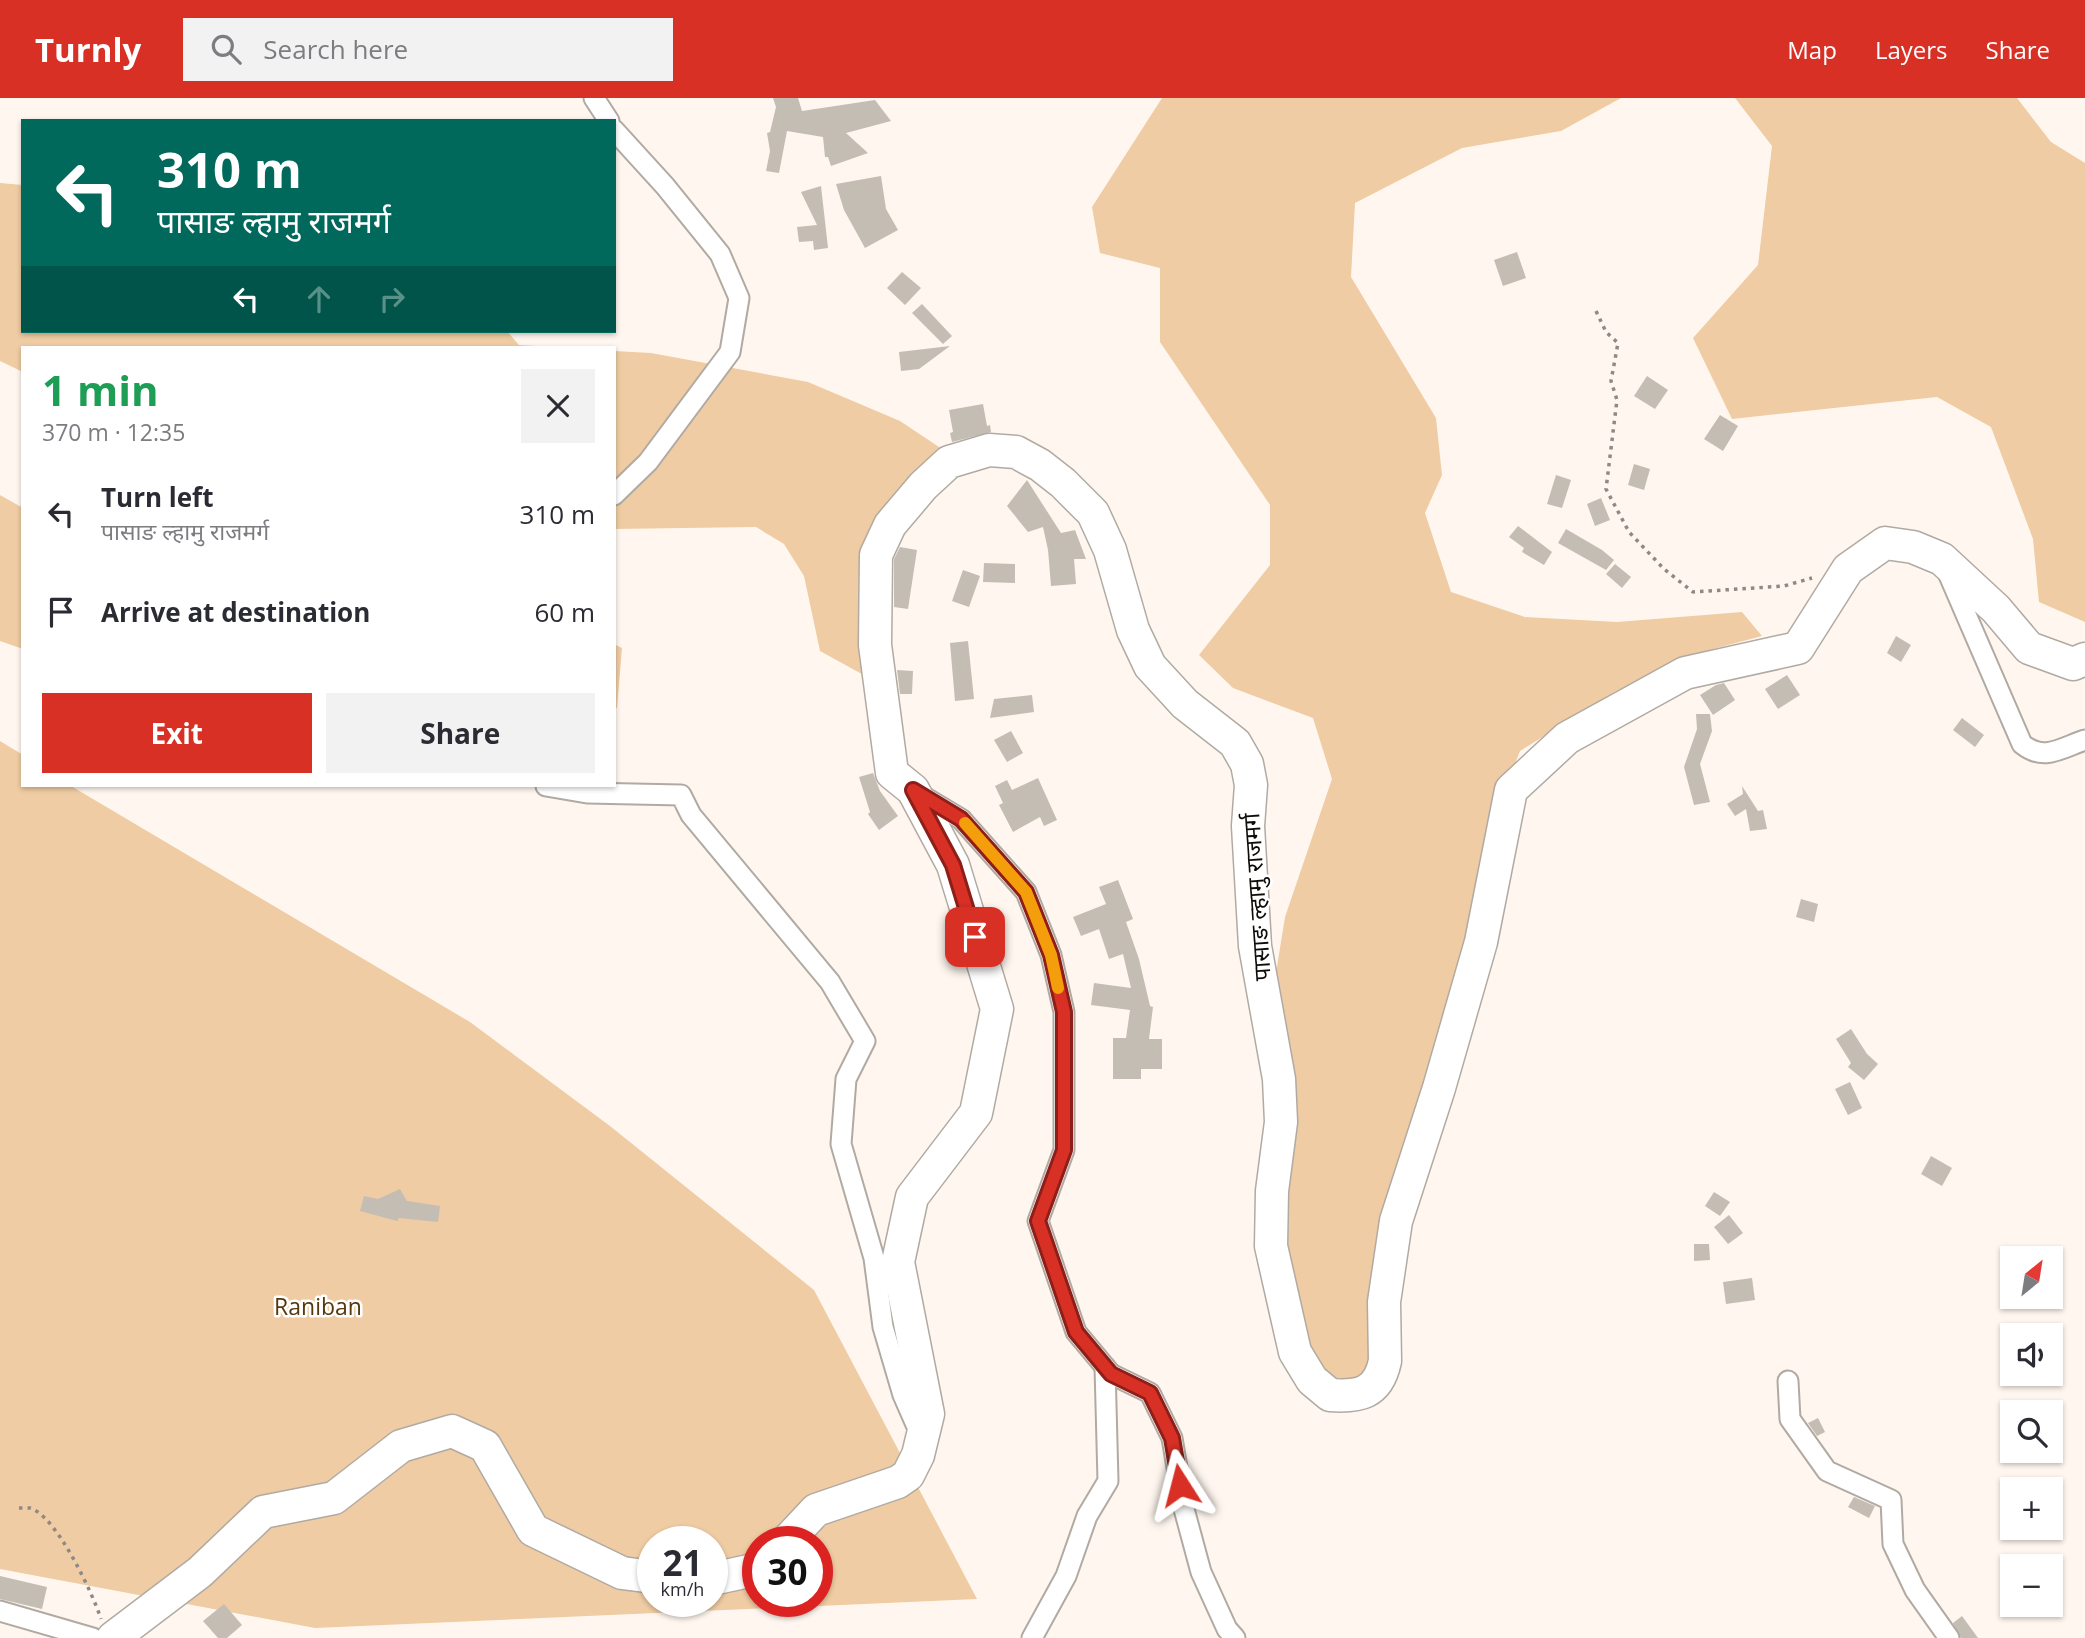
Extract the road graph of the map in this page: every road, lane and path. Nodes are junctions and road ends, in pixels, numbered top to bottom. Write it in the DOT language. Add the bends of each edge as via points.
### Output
graph roads {
  1 [pos="594,98"];
  2 [pos="607,119"];
  3 [pos="616,132"];
  4 [pos="1595,311"];
  5 [pos="616,493"];
  6 [pos="1942,559"];
  7 [pos="1848,569"];
  8 [pos="2085,659"];
  9 [pos="2085,740"];
  10 [pos="552,787"];
  11 [pos="913,790"];
  12 [pos="1105,1367"];
  13 [pos="1788,1381"];
  14 [pos="921,1436"];
  15 [pos="19,1508"];
  16 [pos="801,1526"];
  17 [pos="637,1575"];
  18 [pos="0,1611"];
  19 [pos="103,1635"];
  20 [pos="1032,1638"];
  21 [pos="1235,1638"];
  22 [pos="1949,1638"];
  1 -- 2 [label="street"];
  3 -- 5 [label="street" via="720,254 739,298 730,352 648,462"];
  4 -- 7 [label="path" via="1618,344 1611,381 1617,400 1606,489 1629,532 1664,569 1693,592 1784,586"];
  6 -- 7 [label="main road, पासाङ ल्हामु राजमर्ग" via="1913,547 1885,543"];
  6 -- 8 [label="main road, पासाङ ल्हामु राजमर्ग" via="1996,609 2029,648 2073,664"];
  6 -- 9 [label="street" via="2022,744 2044,754"];
  7 -- 11 [label="main road, पासाङ ल्हामु राजमर्ग" via="1798,648 1685,673 1567,738 1511,790 1481,943 1396,1221 1384,1302 1384,1370 1362,1395 1330,1395 1312,1380 1295,1352 1271,1246 1281,1122 1279,1079 1255,946 1247,764 1235,743 1185,704 1150,666 1093,513 1063,483 1016,452 989,450 949,462 890,525 876,555 875,645 892,773"];
  10 -- 14 [label="street" via="587,793 681,795 691,816 830,982 851,1017 864,1041 846,1079 841,1144 874,1258 883,1327"];
  11 -- 12 [label="street" via="961,819 1026,892 1051,955 1064,1012 1064,1150 1038,1221 1076,1332"];
  11 -- 14 [label="main road, पासाङ ल्हामु राजमर्ग" via="953,865 997,1009 976,1113 912,1197 898,1262 928,1414"];
  12 -- 20 [label="street" via="1108,1481 1087,1516 1066,1576"];
  12 -- 21 [label="street" via="1150,1393 1172,1438 1201,1572"];
  13 -- 22 [label="street" via="1790,1419 1827,1471 1891,1500 1893,1544 1915,1590"];
  14 -- 16 [label="main road, पासाङ ल्हामु राजमर्ग" via="913,1467 898,1482 816,1510"];
  15 -- 19 [label="path" via="39,1513 56,1530 97,1608"];
  17 -- 19 [label="main road" via="622,1573 533,1530 485,1446 452,1431 401,1446 334,1498 263,1512 200,1572"];
  18 -- 19 [label="street"];
}
